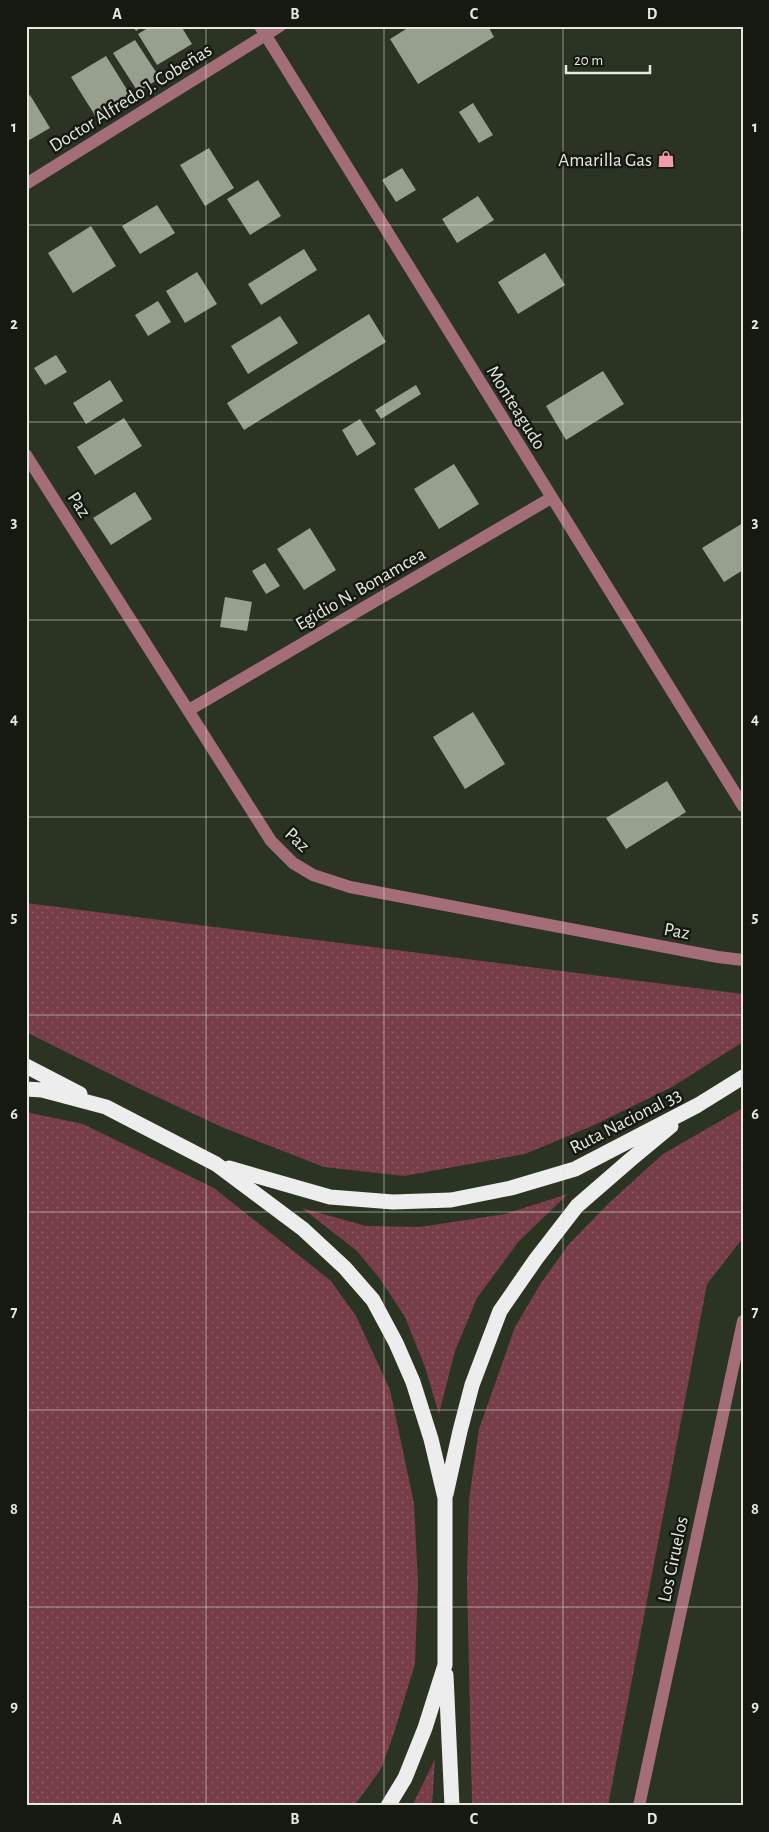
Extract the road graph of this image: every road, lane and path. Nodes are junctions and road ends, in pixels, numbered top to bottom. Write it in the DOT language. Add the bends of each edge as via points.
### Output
graph roads {
  1 [pos="280,26"];
  2 [pos="263,31"];
  3 [pos="26,184"];
  4 [pos="26,455"];
  5 [pos="551,498"];
  6 [pos="189,710"];
  7 [pos="743,806"];
  8 [pos="743,960"];
  9 [pos="26,1066"];
  10 [pos="743,1077"];
  11 [pos="26,1089"];
  12 [pos="698,1105"];
  13 [pos="106,1107"];
  14 [pos="216,1164"];
  15 [pos="743,1321"];
  16 [pos="445,1498"];
  17 [pos="445,1665"];
  18 [pos="388,1806"];
  19 [pos="452,1806"];
  20 [pos="639,1806"];
  1 -- 2 [label="street, Doctor Alfredo J. Cobeñas"];
  2 -- 3 [label="street, Doctor Alfredo J. Cobeñas"];
  2 -- 5 [label="street, Monteagudo"];
  4 -- 6 [label="street, Paz"];
  5 -- 6 [label="street, Egidio N. Bonamcea"];
  5 -- 7 [label="street, Monteagudo"];
  6 -- 8 [label="street, Paz" via="271,841 293,863 313,875 350,887"];
  9 -- 13 [label="highway"];
  10 -- 12 [label="highway"];
  11 -- 13 [label="highway" via="42,1090"];
  12 -- 14 [label="highway, Ruta Nacional 33" via="575,1169 511,1188 451,1200 392,1202 330,1197"];
  12 -- 16 [label="highway, Ruta Nacional 33" via="577,1206 500,1311 472,1385"];
  13 -- 14 [label="highway"];
  14 -- 16 [label="highway" via="304,1229 345,1268 372,1300 414,1382"];
  15 -- 20 [label="street, Los Ciruelos"];
  16 -- 17 [label="highway"];
  17 -- 18 [label="highway" via="405,1778"];
  17 -- 19 [label="highway"];
}
